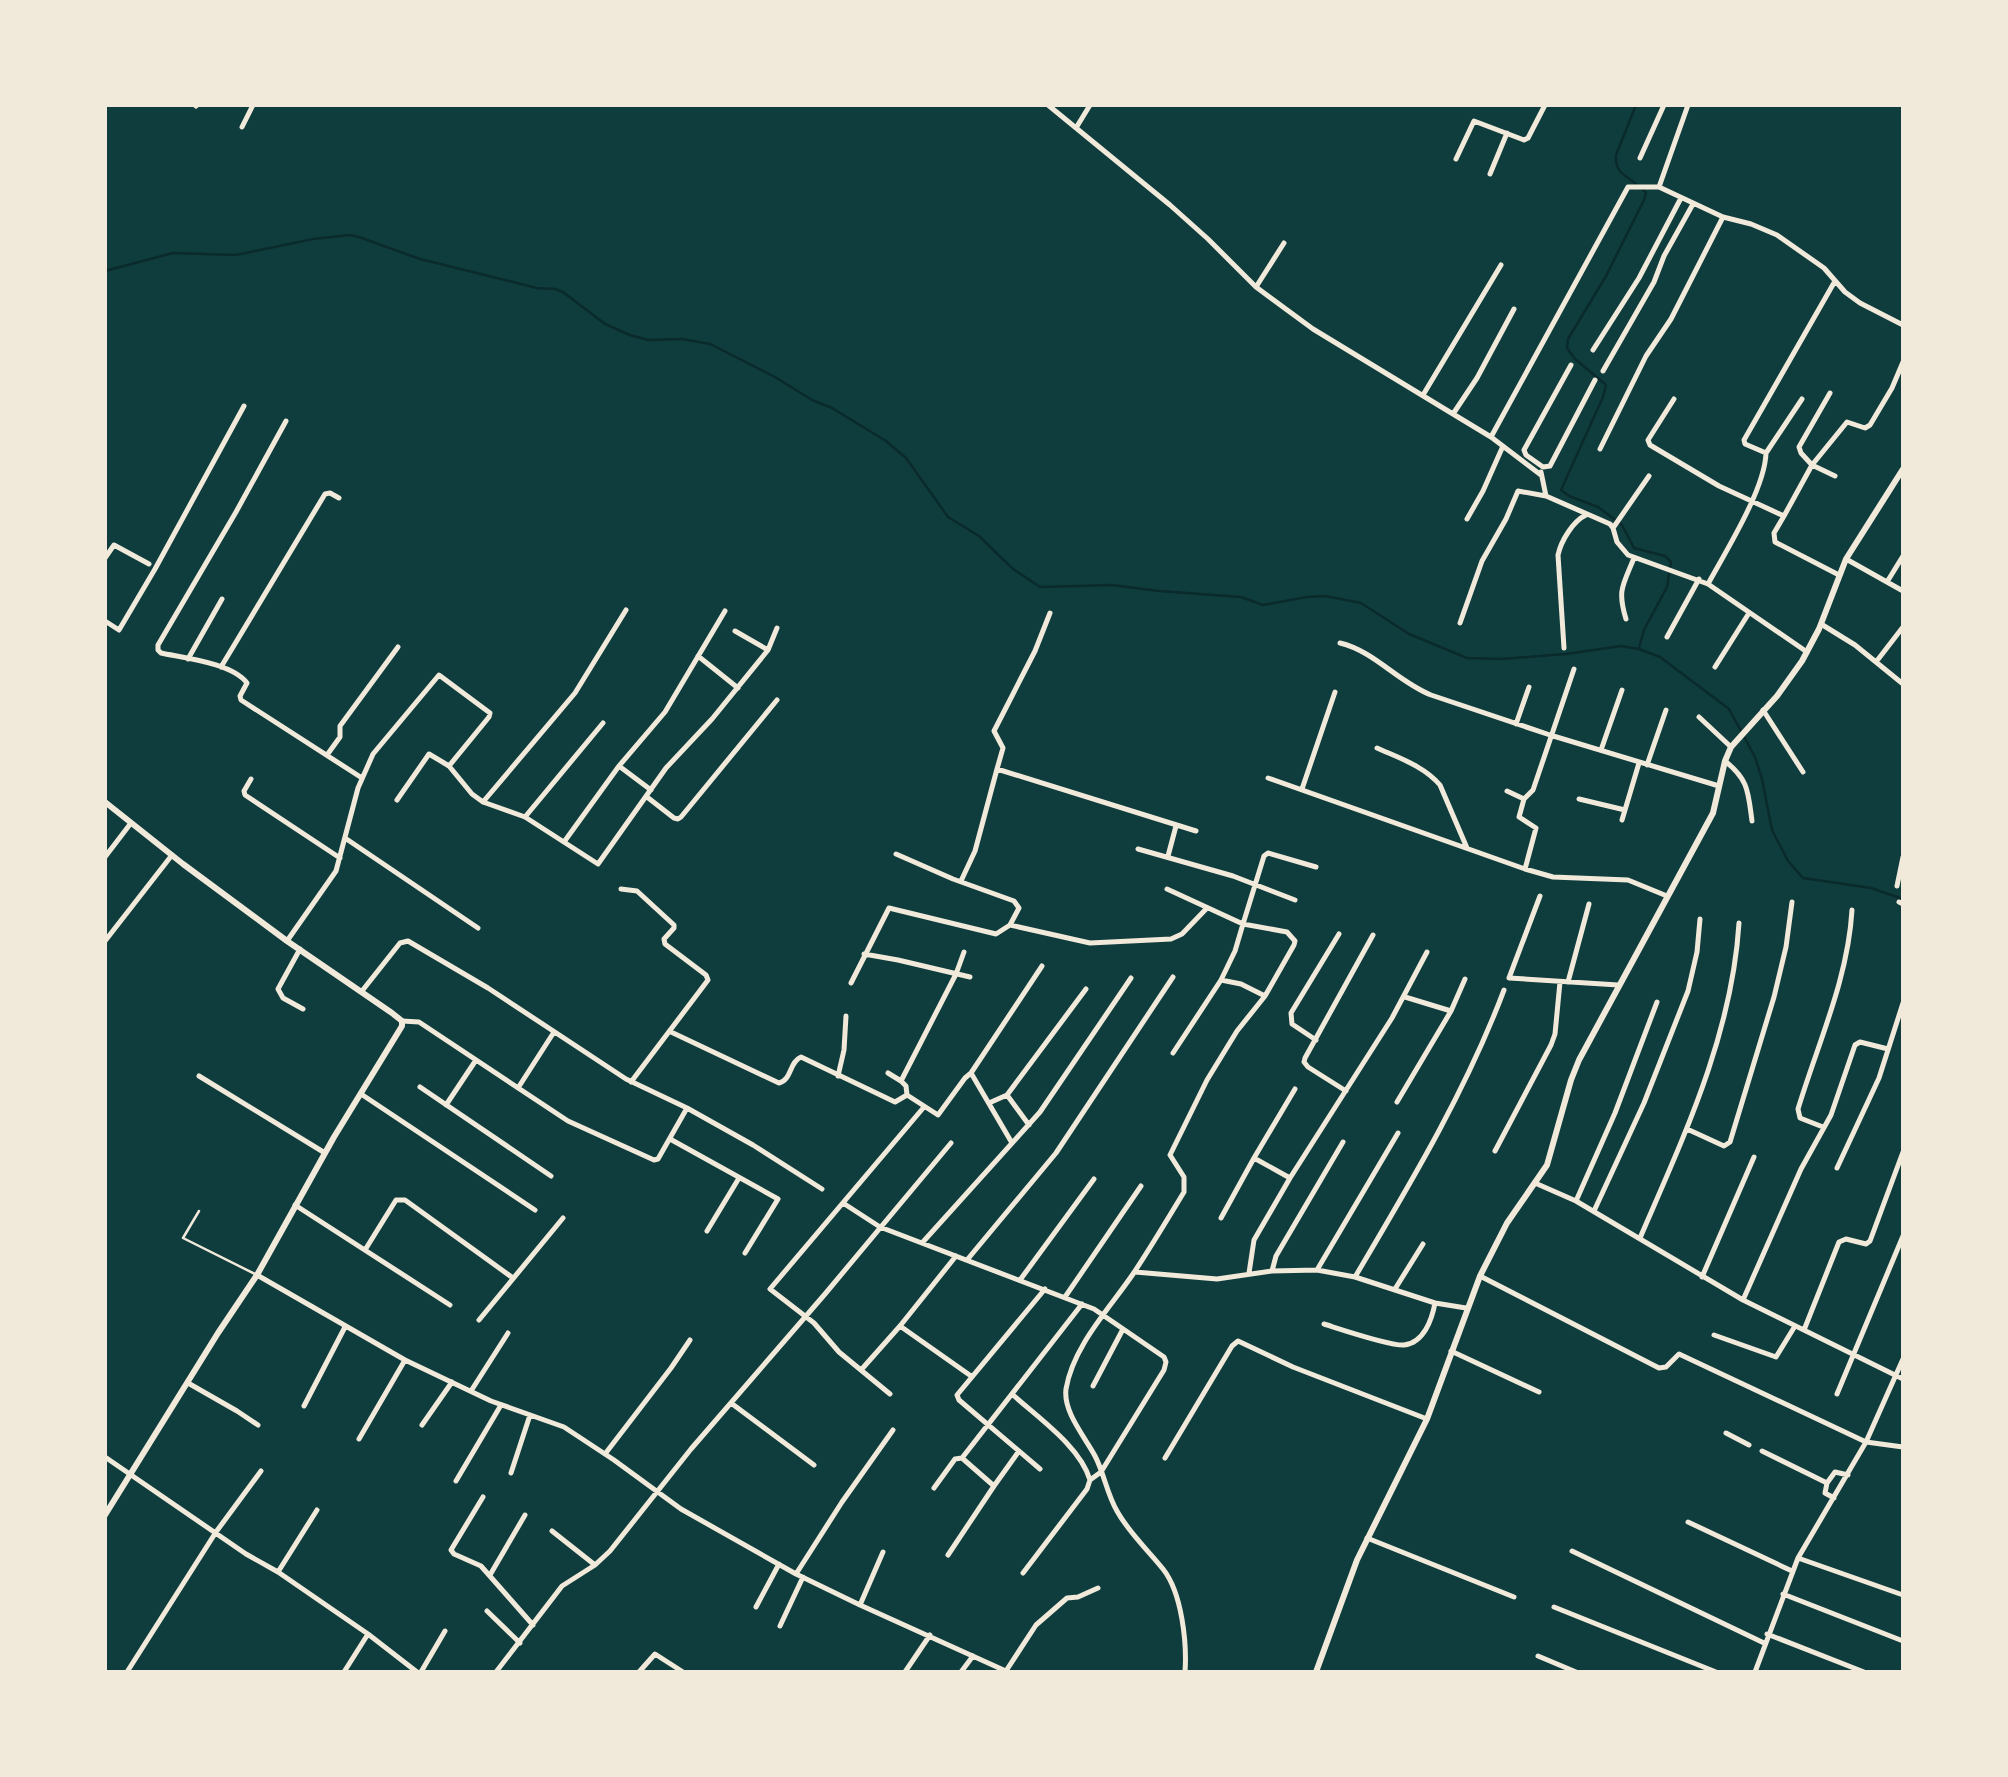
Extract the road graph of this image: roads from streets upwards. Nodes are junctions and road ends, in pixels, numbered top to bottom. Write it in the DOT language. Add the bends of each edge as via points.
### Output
graph roads {
  1 [pos="253,105"];
  2 [pos="1048,105"];
  3 [pos="1090,105"];
  4 [pos="1545,105"];
  5 [pos="1664,105"];
  6 [pos="1688,105"];
  7 [pos="242,127"];
  8 [pos="1076,128"];
  9 [pos="1507,133"];
  10 [pos="1640,158"];
  11 [pos="1456,159"];
  12 [pos="1490,174"];
  13 [pos="1659,187"];
  14 [pos="1681,198"];
  15 [pos="1693,204"];
  16 [pos="1723,217"];
  17 [pos="1283,243"];
  18 [pos="1501,265"];
  19 [pos="1835,281"];
  20 [pos="1255,287"];
  21 [pos="1514,309"];
  22 [pos="1903,325"];
  23 [pos="1593,350"];
  24 [pos="1903,362"];
  25 [pos="1571,365"];
  26 [pos="1603,371"];
  27 [pos="1595,380"];
  28 [pos="1829,393"];
  29 [pos="1423,395"];
  30 [pos="1674,398"];
  31 [pos="1802,399"];
  32 [pos="244,405"];
  33 [pos="1453,414"];
  34 [pos="286,421"];
  35 [pos="1491,437"];
  36 [pos="1503,446"];
  37 [pos="1601,449"];
  38 [pos="1766,453"];
  39 [pos="1812,465"];
  40 [pos="1542,467"];
  41 [pos="1903,469"];
  42 [pos="1541,475"];
  43 [pos="1648,476"];
  44 [pos="1835,476"];
  45 [pos="1546,496"];
  46 [pos="339,498"];
  47 [pos="1752,501"];
  48 [pos="1586,515"];
  49 [pos="1784,516"];
  50 [pos="1467,519"];
  51 [pos="1613,528"];
  52 [pos="1903,555"];
  53 [pos="105,558"];
  54 [pos="1634,558"];
  55 [pos="1846,559"];
  56 [pos="149,564"];
  57 [pos="1839,575"];
  58 [pos="1699,579"];
  59 [pos="1887,582"];
  60 [pos="1708,584"];
  61 [pos="1903,591"];
  62 [pos="222,599"];
  63 [pos="626,610"];
  64 [pos="725,611"];
  65 [pos="1050,613"];
  66 [pos="1749,613"];
  67 [pos="1626,619"];
  68 [pos="105,621"];
  69 [pos="1460,623"];
  70 [pos="1821,624"];
  71 [pos="1903,627"];
  72 [pos="777,628"];
  73 [pos="735,631"];
  74 [pos="1667,637"];
  75 [pos="1340,643"];
  76 [pos="398,648"];
  77 [pos="1564,648"];
  78 [pos="768,649"];
  79 [pos="1807,652"];
  80 [pos="698,656"];
  81 [pos="188,659"];
  82 [pos="1876,662"];
  83 [pos="221,667"];
  84 [pos="1715,667"];
  85 [pos="1574,670"];
  86 [pos="1903,684"];
  87 [pos="1529,687"];
  88 [pos="738,688"];
  89 [pos="1622,690"];
  90 [pos="1335,692"];
  91 [pos="777,700"];
  92 [pos="1666,710"];
  93 [pos="1763,710"];
  94 [pos="1699,717"];
  95 [pos="603,723"];
  96 [pos="1516,724"];
  97 [pos="1550,735"];
  98 [pos="1731,747"];
  99 [pos="1377,748"];
  100 [pos="1601,750"];
  101 [pos="327,755"];
  102 [pos="1725,761"];
  103 [pos="1639,763"];
  104 [pos="1647,765"];
  105 [pos="449,766"];
  106 [pos="619,766"];
  107 [pos="997,769"];
  108 [pos="1803,772"];
  109 [pos="362,778"];
  110 [pos="1268,778"];
  111 [pos="251,779"];
  112 [pos="1719,786"];
  113 [pos="1302,789"];
  114 [pos="651,790"];
  115 [pos="1507,791"];
  116 [pos="647,797"];
  117 [pos="1524,799"];
  118 [pos="1579,799"];
  119 [pos="397,800"];
  120 [pos="105,802"];
  121 [pos="483,802"];
  122 [pos="1625,810"];
  123 [pos="525,817"];
  124 [pos="1622,820"];
  125 [pos="1752,821"];
  126 [pos="131,823"];
  127 [pos="1176,825"];
  128 [pos="1196,831"];
  129 [pos="345,838"];
  130 [pos="564,842"];
  131 [pos="1467,848"];
  132 [pos="1138,849"];
  133 [pos="896,854"];
  134 [pos="172,855"];
  135 [pos="1168,856"];
  136 [pos="105,857"];
  137 [pos="1903,857"];
  138 [pos="340,858"];
  139 [pos="1316,867"];
  140 [pos="1525,869"];
  141 [pos="961,881"];
  142 [pos="1254,885"];
  143 [pos="1897,886"];
  144 [pos="621,889"];
  145 [pos="1167,889"];
  146 [pos="1540,896"];
  147 [pos="1667,896"];
  148 [pos="1295,900"];
  149 [pos="1792,902"];
  150 [pos="1589,904"];
  151 [pos="1207,908"];
  152 [pos="1852,910"];
  153 [pos="1700,919"];
  154 [pos="1739,923"];
  155 [pos="1243,924"];
  156 [pos="1010,925"];
  157 [pos="478,928"];
  158 [pos="1339,934"];
  159 [pos="1373,935"];
  160 [pos="105,941"];
  161 [pos="287,941"];
  162 [pos="300,949"];
  163 [pos="964,952"];
  164 [pos="1427,952"];
  165 [pos="864,954"];
  166 [pos="1042,966"];
  167 [pos="956,974"];
  168 [pos="970,977"];
  169 [pos="1173,977"];
  170 [pos="1131,978"];
  171 [pos="1465,979"];
  172 [pos="1221,980"];
  173 [pos="1560,982"];
  174 [pos="1568,982"];
  175 [pos="851,983"];
  176 [pos="1618,985"];
  177 [pos="1086,989"];
  178 [pos="1504,990"];
  179 [pos="362,991"];
  180 [pos="1265,996"];
  181 [pos="1405,997"];
  182 [pos="1657,1002"];
  183 [pos="1903,1003"];
  184 [pos="303,1009"];
  185 [pos="1451,1011"];
  186 [pos="846,1016"];
  187 [pos="402,1021"];
  188 [pos="554,1032"];
  189 [pos="671,1032"];
  190 [pos="1316,1040"];
  191 [pos="1888,1049"];
  192 [pos="1173,1053"];
  193 [pos="476,1060"];
  194 [pos="888,1073"];
  195 [pos="971,1073"];
  196 [pos="199,1076"];
  197 [pos="838,1076"];
  198 [pos="901,1081"];
  199 [pos="631,1082"];
  200 [pos="420,1087"];
  201 [pos="518,1088"];
  202 [pos="1295,1089"];
  203 [pos="1346,1091"];
  204 [pos="360,1094"];
  205 [pos="907,1095"];
  206 [pos="1007,1095"];
  207 [pos="1397,1102"];
  208 [pos="989,1103"];
  209 [pos="446,1105"];
  210 [pos="924,1107"];
  211 [pos="687,1108"];
  212 [pos="1029,1125"];
  213 [pos="1823,1127"];
  214 [pos="1688,1129"];
  215 [pos="1398,1133"];
  216 [pos="670,1139"];
  217 [pos="1343,1142"];
  218 [pos="951,1143"];
  219 [pos="1012,1143"];
  220 [pos="1495,1151"];
  221 [pos="1903,1152"];
  222 [pos="325,1153"];
  223 [pos="1754,1157"];
  224 [pos="1254,1158"];
  225 [pos="1837,1168"];
  226 [pos="551,1176"];
  227 [pos="739,1178"];
  228 [pos="1290,1178"];
  229 [pos="1094,1180"];
  230 [pos="1535,1183"];
  231 [pos="1141,1186"];
  232 [pos="822,1189"];
  233 [pos="1576,1201"];
  234 [pos="844,1203"];
  235 [pos="295,1205"];
  236 [pos="535,1210"];
  237 [pos="1594,1211"];
  238 [pos="563,1218"];
  239 [pos="1221,1218"];
  240 [pos="880,1227"];
  241 [pos="707,1231"];
  242 [pos="1903,1236"];
  243 [pos="1640,1238"];
  244 [pos="922,1243"];
  245 [pos="1423,1244"];
  246 [pos="365,1250"];
  247 [pos="745,1253"];
  248 [pos="956,1256"];
  249 [pos="967,1260"];
  250 [pos="1272,1270"];
  251 [pos="1317,1270"];
  252 [pos="1135,1272"];
  253 [pos="1249,1273"];
  254 [pos="257,1275"];
  255 [pos="1480,1276"];
  256 [pos="1355,1277"];
  257 [pos="1702,1277"];
  258 [pos="513,1278"];
  259 [pos="1020,1280"];
  260 [pos="1045,1289"];
  261 [pos="1395,1289"];
  262 [pos="1065,1297"];
  263 [pos="1743,1300"];
  264 [pos="1435,1303"];
  265 [pos="1082,1304"];
  266 [pos="450,1305"];
  267 [pos="1466,1308"];
  268 [pos="1105,1314"];
  269 [pos="805,1316"];
  270 [pos="479,1320"];
  271 [pos="1324,1324"];
  272 [pos="345,1326"];
  273 [pos="900,1326"];
  274 [pos="1795,1326"];
  275 [pos="1123,1329"];
  276 [pos="1804,1330"];
  277 [pos="508,1333"];
  278 [pos="1714,1335"];
  279 [pos="690,1340"];
  280 [pos="1451,1351"];
  281 [pos="1855,1356"];
  282 [pos="1903,1359"];
  283 [pos="405,1360"];
  284 [pos="861,1370"];
  285 [pos="971,1376"];
  286 [pos="1900,1377"];
  287 [pos="452,1382"];
  288 [pos="188,1383"];
  289 [pos="1093,1386"];
  290 [pos="471,1391"];
  291 [pos="1539,1392"];
  292 [pos="890,1394"];
  293 [pos="1012,1394"];
  294 [pos="1838,1394"];
  295 [pos="731,1403"];
  296 [pos="501,1405"];
  297 [pos="304,1406"];
  298 [pos="530,1415"];
  299 [pos="1427,1419"];
  300 [pos="258,1425"];
  301 [pos="422,1425"];
  302 [pos="989,1425"];
  303 [pos="893,1430"];
  304 [pos="1726,1433"];
  305 [pos="359,1439"];
  306 [pos="1866,1442"];
  307 [pos="1749,1445"];
  308 [pos="1903,1447"];
  309 [pos="1019,1451"];
  310 [pos="1762,1451"];
  311 [pos="605,1454"];
  312 [pos="105,1457"];
  313 [pos="962,1458"];
  314 [pos="1165,1458"];
  315 [pos="814,1465"];
  316 [pos="1040,1469"];
  317 [pos="261,1471"];
  318 [pos="1101,1472"];
  319 [pos="512,1473"];
  320 [pos="131,1474"];
  321 [pos="1848,1475"];
  322 [pos="1090,1480"];
  323 [pos="456,1481"];
  324 [pos="1827,1483"];
  325 [pos="994,1486"];
  326 [pos="934,1488"];
  327 [pos="656,1492"];
  328 [pos="483,1497"];
  329 [pos="1834,1498"];
  330 [pos="317,1510"];
  331 [pos="105,1515"];
  332 [pos="525,1515"];
  333 [pos="1688,1522"];
  334 [pos="552,1531"];
  335 [pos="216,1532"];
  336 [pos="1367,1538"];
  337 [pos="1572,1551"];
  338 [pos="883,1552"];
  339 [pos="948,1555"];
  340 [pos="1798,1558"];
  341 [pos="779,1564"];
  342 [pos="595,1565"];
  343 [pos="1792,1571"];
  344 [pos="278,1572"];
  345 [pos="1023,1573"];
  346 [pos="796,1574"];
  347 [pos="490,1575"];
  348 [pos="803,1577"];
  349 [pos="1098,1588"];
  350 [pos="1783,1594"];
  351 [pos="1903,1595"];
  352 [pos="1514,1597"];
  353 [pos="860,1605"];
  354 [pos="756,1607"];
  355 [pos="1555,1607"];
  356 [pos="487,1611"];
  357 [pos="533,1625"];
  358 [pos="780,1626"];
  359 [pos="445,1631"];
  360 [pos="368,1634"];
  361 [pos="1767,1634"];
  362 [pos="930,1635"];
  363 [pos="1903,1641"];
  364 [pos="520,1643"];
  365 [pos="1764,1643"];
  366 [pos="974,1656"];
  367 [pos="1538,1656"];
  368 [pos="1007,1671"];
  369 [pos="127,1672"];
  370 [pos="344,1672"];
  371 [pos="419,1672"];
  372 [pos="496,1672"];
  373 [pos="639,1672"];
  374 [pos="683,1672"];
  375 [pos="905,1672"];
  376 [pos="961,1672"];
  377 [pos="1185,1672"];
  378 [pos="1316,1672"];
  379 [pos="1576,1672"];
  380 [pos="1716,1672"];
  381 [pos="1755,1672"];
  382 [pos="1864,1672"];
  1 -- 7 [label="street"];
  2 -- 8 [label="street"];
  3 -- 8 [label="street"];
  4 -- 9 [label="street" via="1526,139"];
  5 -- 10 [label="street"];
  6 -- 13 [label="street"];
  8 -- 20 [label="street" via="1170,205"];
  9 -- 11 [label="street" via="1474,121"];
  9 -- 12 [label="street"];
  13 -- 14 [label="street"];
  13 -- 35 [label="street" via="1627,189"];
  14 -- 15 [label="street"];
  14 -- 23 [label="street" via="1639,278"];
  15 -- 16 [label="street"];
  15 -- 26 [label="street"];
  16 -- 19 [label="street" via="1777,235"];
  16 -- 37 [label="street"];
  17 -- 20 [label="street"];
  18 -- 29 [label="street"];
  19 -- 22 [label="street" via="1860,303"];
  19 -- 38 [label="street" via="1744,440"];
  20 -- 29 [label="street" via="1312,329"];
  21 -- 33 [label="street"];
  24 -- 39 [label="street" via="1870,425 1865,428 1847,422"];
  25 -- 40 [label="street" via="1524,450"];
  27 -- 40 [label="street" via="1550,466"];
  28 -- 39 [label="street" via="1800,447"];
  29 -- 33 [label="street"];
  30 -- 47 [label="street" via="1648,440 1650,445"];
  31 -- 38 [label="street"];
  32 -- 68 [label="street" via="119,630"];
  33 -- 35 [label="street"];
  34 -- 81 [label="street" via="158,645 161,653"];
  35 -- 36 [label="street"];
  36 -- 42 [label="street"];
  36 -- 50 [label="street"];
  38 -- 47 [label="street"];
  39 -- 44 [label="street"];
  39 -- 49 [label="street"];
  40 -- 42 [label="street"];
  41 -- 55 [label="street"];
  42 -- 45 [label="street"];
  43 -- 51 [label="street"];
  45 -- 48 [label="street"];
  45 -- 69 [label="street" via="1518,491 1482,561"];
  46 -- 83 [label="street" via="326,494"];
  47 -- 49 [label="street"];
  47 -- 60 [label="street"];
  48 -- 51 [label="street"];
  48 -- 77 [label="street" via="1563,541 1558,555"];
  49 -- 57 [label="street" via="1774,533 1775,542"];
  51 -- 54 [label="street" via="1620,547"];
  52 -- 59 [label="street"];
  53 -- 56 [label="street" via="114,545"];
  54 -- 58 [label="street"];
  54 -- 67 [label="street" via="1621,593"];
  55 -- 57 [label="street"];
  55 -- 59 [label="street"];
  57 -- 70 [label="street"];
  58 -- 60 [label="street"];
  58 -- 74 [label="street"];
  59 -- 61 [label="street"];
  60 -- 66 [label="street"];
  62 -- 81 [label="street"];
  63 -- 121 [label="street" via="575,692"];
  64 -- 80 [label="street"];
  65 -- 107 [label="street" via="995,731 1003,748"];
  66 -- 79 [label="street"];
  66 -- 84 [label="street"];
  70 -- 79 [label="street"];
  70 -- 82 [label="street"];
  71 -- 82 [label="street"];
  72 -- 78 [label="street"];
  73 -- 78 [label="street"];
  75 -- 96 [label="street" via="1360,650 1422,691"];
  76 -- 101 [label="street" via="340,726 339,738"];
  78 -- 88 [label="street"];
  79 -- 93 [label="street"];
  80 -- 88 [label="street"];
  80 -- 106 [label="street" via="665,712"];
  81 -- 83 [label="street"];
  82 -- 86 [label="street"];
  83 -- 101 [label="street" via="246,681 240,696 244,702"];
  85 -- 97 [label="street"];
  87 -- 96 [label="street"];
  88 -- 114 [label="street"];
  89 -- 100 [label="street"];
  90 -- 113 [label="street"];
  91 -- 116 [label="street" via="681,817 674,818"];
  92 -- 104 [label="street"];
  93 -- 98 [label="street"];
  93 -- 108 [label="street"];
  94 -- 98 [label="street"];
  95 -- 123 [label="street"];
  96 -- 97 [label="street"];
  97 -- 100 [label="street"];
  97 -- 117 [label="street" via="1532,793"];
  98 -- 102 [label="street"];
  99 -- 131 [label="street" via="1434,778"];
  100 -- 103 [label="street"];
  101 -- 109 [label="street"];
  102 -- 112 [label="street"];
  102 -- 125 [label="street" via="1744,778"];
  103 -- 104 [label="street"];
  103 -- 122 [label="street"];
  104 -- 112 [label="street"];
  105 -- 109 [label="street" via="490,713 439,675 376,748"];
  105 -- 119 [label="street" via="426,755"];
  105 -- 121 [label="street"];
  106 -- 114 [label="street"];
  106 -- 130 [label="street"];
  107 -- 127 [label="street"];
  107 -- 141 [label="street" via="975,851"];
  109 -- 129 [label="street"];
  110 -- 113 [label="street"];
  111 -- 138 [label="street" via="245,795"];
  112 -- 147 [label="street" via="1713,813"];
  113 -- 131 [label="street"];
  114 -- 116 [label="street"];
  115 -- 117 [label="street"];
  116 -- 130 [label="street" via="598,864"];
  117 -- 140 [label="street" via="1519,817 1536,831"];
  118 -- 122 [label="street"];
  120 -- 126 [label="street"];
  121 -- 123 [label="street"];
  122 -- 124 [label="street"];
  123 -- 130 [label="street"];
  126 -- 134 [label="street"];
  126 -- 136 [label="street"];
  127 -- 128 [label="street"];
  127 -- 135 [label="street"];
  129 -- 138 [label="street"];
  129 -- 157 [label="street"];
  131 -- 140 [label="street"];
  132 -- 135 [label="street"];
  133 -- 141 [label="street"];
  134 -- 160 [label="street"];
  134 -- 161 [label="street"];
  135 -- 142 [label="street"];
  137 -- 143 [label="street"];
  138 -- 161 [label="street"];
  139 -- 142 [label="street" via="1266,853"];
  140 -- 147 [label="street" via="1553,877 1628,880"];
  141 -- 156 [label="street" via="1017,903"];
  142 -- 148 [label="street"];
  142 -- 155 [label="street"];
  144 -- 189 [label="street" via="637,891 674,925 665,944 708,976"];
  145 -- 151 [label="street"];
  146 -- 173 [label="street" via="1509,978"];
  147 -- 176 [label="street"];
  149 -- 214 [label="street" via="1774,997 1731,1140 1724,1146"];
  150 -- 174 [label="street"];
  151 -- 155 [label="street"];
  151 -- 156 [label="street" via="1171,939 1090,943"];
  152 -- 213 [label="street" via="1833,1008 1798,1109 1800,1118"];
  153 -- 237 [label="street" via="1688,991 1644,1103"];
  154 -- 214 [label="street" via="1728,1006"];
  155 -- 172 [label="street"];
  155 -- 180 [label="street" via="1287,932 1295,941"];
  156 -- 165 [label="street" via="990,933 889,908"];
  158 -- 190 [label="street" via="1291,1013 1292,1024"];
  159 -- 190 [label="street"];
  161 -- 162 [label="street"];
  162 -- 179 [label="street"];
  162 -- 184 [label="street" via="278,989 283,998"];
  163 -- 167 [label="street"];
  164 -- 181 [label="street"];
  165 -- 167 [label="street"];
  165 -- 175 [label="street"];
  166 -- 195 [label="street"];
  167 -- 168 [label="street"];
  167 -- 198 [label="street"];
  169 -- 249 [label="street" via="1056,1153"];
  170 -- 212 [label="street"];
  171 -- 185 [label="street"];
  172 -- 180 [label="street"];
  172 -- 192 [label="street"];
  173 -- 174 [label="street"];
  173 -- 220 [label="street" via="1551,1045"];
  174 -- 176 [label="street"];
  176 -- 230 [label="street" via="1575,1070 1547,1165"];
  177 -- 206 [label="street"];
  178 -- 256 [label="street" via="1457,1098"];
  179 -- 187 [label="street"];
  179 -- 188 [label="street" via="402,940 408,941"];
  180 -- 252 [label="street" via="1207,1080 1170,1155 1184,1178 1184,1192"];
  181 -- 185 [label="street"];
  181 -- 203 [label="street"];
  182 -- 233 [label="street"];
  183 -- 191 [label="street"];
  185 -- 207 [label="street"];
  186 -- 197 [label="street"];
  187 -- 193 [label="street" via="419,1022"];
  187 -- 204 [label="street" via="401,1032"];
  188 -- 199 [label="street"];
  188 -- 201 [label="street"];
  189 -- 197 [label="street" via="779,1083 801,1057"];
  189 -- 199 [label="street"];
  190 -- 203 [label="street" via="1304,1062"];
  191 -- 213 [label="street" via="1860,1042 1855,1045"];
  191 -- 225 [label="street"];
  193 -- 201 [label="street"];
  193 -- 209 [label="street"];
  194 -- 198 [label="street"];
  195 -- 208 [label="street"];
  195 -- 210 [label="street" via="938,1115"];
  196 -- 222 [label="street"];
  197 -- 205 [label="street" via="895,1102"];
  198 -- 205 [label="street"];
  199 -- 211 [label="street"];
  200 -- 209 [label="street"];
  201 -- 216 [label="street" via="568,1121 654,1160"];
  202 -- 224 [label="street"];
  203 -- 228 [label="street"];
  204 -- 222 [label="street"];
  204 -- 236 [label="street"];
  205 -- 210 [label="street"];
  206 -- 208 [label="street"];
  206 -- 212 [label="street"];
  208 -- 219 [label="street"];
  209 -- 226 [label="street"];
  210 -- 234 [label="street"];
  211 -- 216 [label="street"];
  211 -- 232 [label="street"];
  212 -- 219 [label="street"];
  213 -- 263 [label="street"];
  214 -- 243 [label="street"];
  215 -- 251 [label="street"];
  216 -- 227 [label="street"];
  217 -- 250 [label="street"];
  218 -- 240 [label="street"];
  219 -- 244 [label="street"];
  221 -- 276 [label="street" via="1870,1241 1839,1242"];
  222 -- 235 [label="street"];
  223 -- 257 [label="street"];
  224 -- 228 [label="street"];
  224 -- 239 [label="street"];
  227 -- 241 [label="street"];
  227 -- 247 [label="street" via="778,1199"];
  228 -- 253 [label="street" via="1254,1240"];
  229 -- 259 [label="street"];
  230 -- 233 [label="street"];
  230 -- 255 [label="street" via="1507,1223"];
  231 -- 262 [label="street"];
  233 -- 237 [label="street"];
  234 -- 240 [label="street"];
  234 -- 269 [label="street" via="770,1289"];
  235 -- 246 [label="street"];
  235 -- 254 [label="street"];
  237 -- 243 [label="street"];
  238 -- 258 [label="street"];
  240 -- 244 [label="street"];
  240 -- 269 [label="street"];
  242 -- 281 [label="street"];
  243 -- 257 [label="street"];
  244 -- 248 [label="street"];
  245 -- 261 [label="street"];
  246 -- 258 [label="street" via="396,1200 405,1200"];
  246 -- 266 [label="street"];
  248 -- 249 [label="street"];
  248 -- 273 [label="street"];
  249 -- 259 [label="street"];
  250 -- 251 [label="street"];
  250 -- 253 [label="street"];
  251 -- 256 [label="street"];
  252 -- 253 [label="street" via="1217,1279"];
  252 -- 268 [label="street"];
  254 -- 272 [label="street"];
  254 -- 288 [label="street"];
  255 -- 267 [label="street"];
  255 -- 306 [label="street" via="1659,1368 1679,1354"];
  256 -- 261 [label="street"];
  257 -- 263 [label="street"];
  258 -- 270 [label="street"];
  259 -- 260 [label="street"];
  260 -- 262 [label="street"];
  260 -- 285 [label="street"];
  261 -- 264 [label="street"];
  262 -- 265 [label="street"];
  263 -- 274 [label="street"];
  264 -- 267 [label="street"];
  264 -- 271 [label="street" via="1424,1333 1405,1345"];
  265 -- 268 [label="street"];
  265 -- 293 [label="street"];
  267 -- 280 [label="street"];
  268 -- 275 [label="street"];
  268 -- 318 [label="street" via="1076,1362 1066,1391 1070,1411"];
  269 -- 284 [label="street"];
  269 -- 295 [label="street"];
  272 -- 283 [label="street"];
  272 -- 297 [label="street"];
  273 -- 284 [label="street"];
  273 -- 285 [label="street"];
  274 -- 276 [label="street"];
  274 -- 278 [label="street" via="1776,1357"];
  275 -- 289 [label="street"];
  275 -- 318 [label="street" via="1159,1352 1166,1362"];
  276 -- 281 [label="street"];
  277 -- 290 [label="street"];
  279 -- 311 [label="street"];
  280 -- 291 [label="street"];
  280 -- 299 [label="street"];
  281 -- 286 [label="street"];
  281 -- 294 [label="street"];
  282 -- 286 [label="street"];
  283 -- 287 [label="street"];
  283 -- 305 [label="street"];
  284 -- 292 [label="street"];
  285 -- 302 [label="street" via="957,1398"];
  286 -- 306 [label="street"];
  287 -- 290 [label="street"];
  287 -- 301 [label="street"];
  288 -- 300 [label="street"];
  288 -- 320 [label="street"];
  290 -- 296 [label="street"];
  293 -- 302 [label="street"];
  293 -- 322 [label="street" via="1056,1432"];
  295 -- 315 [label="street"];
  295 -- 327 [label="street"];
  296 -- 298 [label="street"];
  296 -- 323 [label="street"];
  298 -- 311 [label="street" via="564,1427"];
  298 -- 319 [label="street"];
  299 -- 314 [label="street" via="1237,1340"];
  299 -- 336 [label="street"];
  302 -- 309 [label="street"];
  302 -- 313 [label="street"];
  303 -- 346 [label="street"];
  304 -- 307 [label="street"];
  306 -- 308 [label="street"];
  306 -- 321 [label="street"];
  309 -- 316 [label="street"];
  309 -- 325 [label="street"];
  310 -- 324 [label="street"];
  311 -- 327 [label="street"];
  312 -- 320 [label="street"];
  313 -- 325 [label="street"];
  313 -- 326 [label="street" via="955,1459"];
  317 -- 335 [label="street"];
  318 -- 322 [label="street"];
  318 -- 377 [label="street" via="1121,1518 1163,1568 1176,1593"];
  320 -- 331 [label="street"];
  320 -- 335 [label="street"];
  321 -- 324 [label="street" via="1835,1472"];
  321 -- 329 [label="street"];
  322 -- 345 [label="street"];
  324 -- 329 [label="street" via="1825,1493"];
  325 -- 339 [label="street"];
  327 -- 341 [label="street"];
  327 -- 342 [label="street"];
  328 -- 347 [label="street" via="451,1550"];
  329 -- 340 [label="street"];
  330 -- 344 [label="street"];
  332 -- 347 [label="street"];
  333 -- 343 [label="street"];
  334 -- 342 [label="street"];
  335 -- 344 [label="street"];
  335 -- 369 [label="street"];
  336 -- 352 [label="street"];
  336 -- 378 [label="street"];
  337 -- 365 [label="street"];
  338 -- 353 [label="street"];
  340 -- 343 [label="street"];
  340 -- 351 [label="street"];
  341 -- 346 [label="street"];
  341 -- 354 [label="street"];
  342 -- 357 [label="street" via="562,1586"];
  343 -- 350 [label="street"];
  344 -- 360 [label="street"];
  346 -- 348 [label="street"];
  347 -- 357 [label="street"];
  348 -- 353 [label="street"];
  348 -- 358 [label="street"];
  349 -- 368 [label="street" via="1067,1598 1036,1625"];
  350 -- 361 [label="street"];
  350 -- 363 [label="street"];
  353 -- 362 [label="street"];
  355 -- 380 [label="street"];
  356 -- 364 [label="street"];
  357 -- 364 [label="street"];
  359 -- 371 [label="street"];
  360 -- 370 [label="street"];
  360 -- 371 [label="street"];
  361 -- 365 [label="street"];
  361 -- 382 [label="street"];
  362 -- 366 [label="street"];
  362 -- 375 [label="street"];
  364 -- 372 [label="street"];
  365 -- 381 [label="street"];
  366 -- 368 [label="street"];
  366 -- 376 [label="street"];
  367 -- 379 [label="street"];
  373 -- 374 [label="street" via="654,1654"];
}
